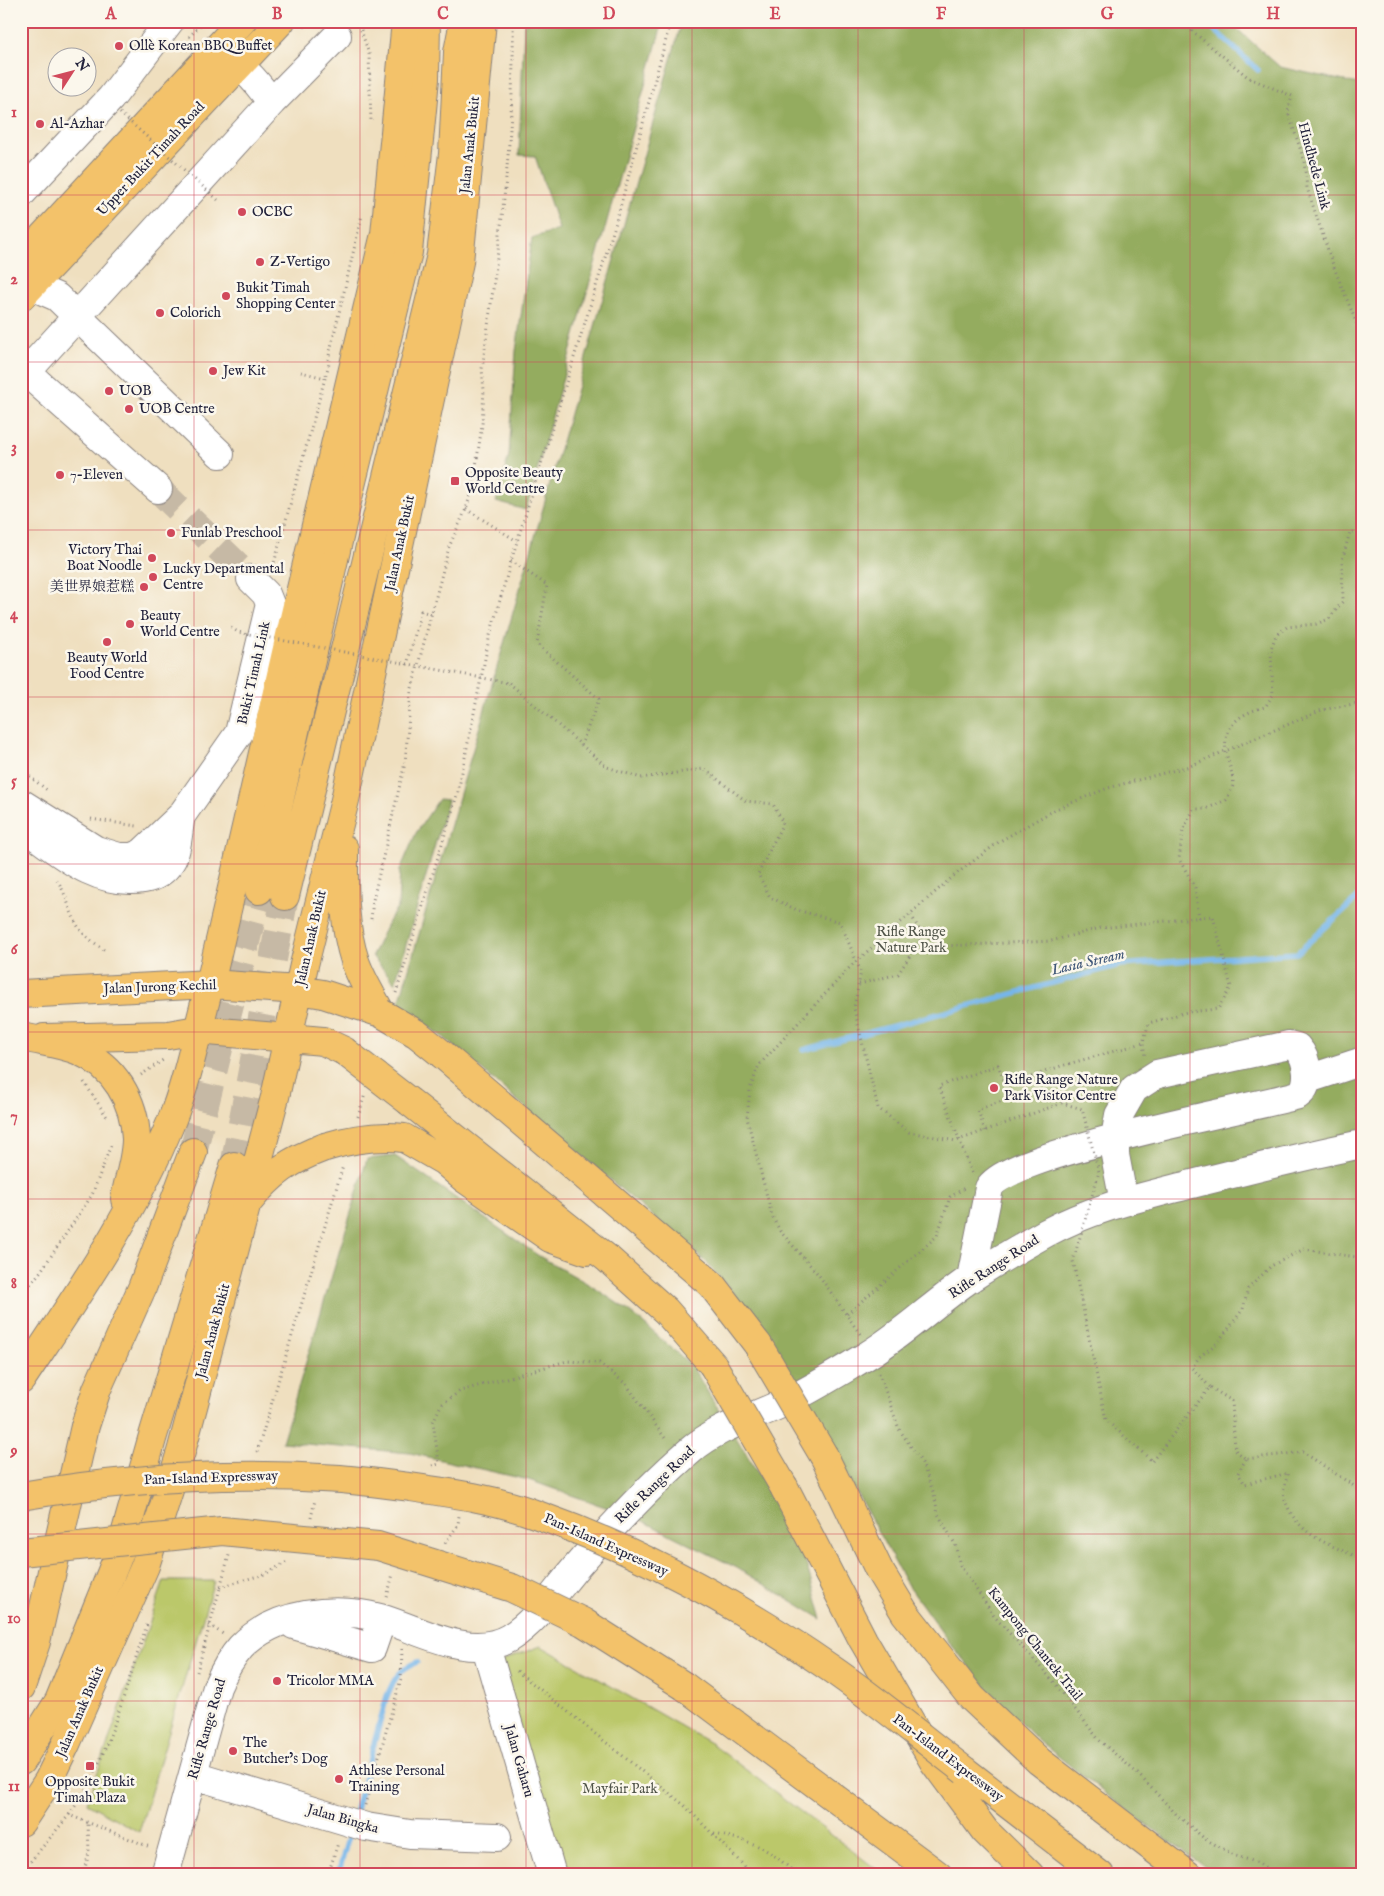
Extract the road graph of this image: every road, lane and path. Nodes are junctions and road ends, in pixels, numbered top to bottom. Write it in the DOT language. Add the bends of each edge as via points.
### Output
graph roads {
  1 [pos="170,21"];
  2 [pos="242,21"];
  3 [pos="281,21"];
  4 [pos="393,21"];
  5 [pos="406,21"];
  6 [pos="426,21"];
  7 [pos="464,21"];
  8 [pos="482,21"];
  9 [pos="512,21"];
  10 [pos="671,21"];
  11 [pos="1180,21"];
  12 [pos="346,29"];
  13 [pos="239,65"];
  14 [pos="198,67"];
  15 [pos="401,76"];
  16 [pos="272,102"];
  17 [pos="120,113"];
  18 [pos="371,131"];
  19 [pos="21,194"];
  20 [pos="218,200"];
  21 [pos="363,212"];
  22 [pos="21,260"];
  23 [pos="26,292"];
  24 [pos="77,318"];
  25 [pos="1363,339"];
  26 [pos="328,360"];
  27 [pos="300,372"];
  28 [pos="24,375"];
  29 [pos="220,454"];
  30 [pos="158,489"];
  31 [pos="466,508"];
  32 [pos="1363,532"];
  33 [pos="517,541"];
  34 [pos="511,561"];
  35 [pos="258,586"];
  36 [pos="431,614"];
  37 [pos="230,628"];
  38 [pos="407,665"];
  39 [pos="1363,702"];
  40 [pos="581,745"];
  41 [pos="21,748"];
  42 [pos="1226,750"];
  43 [pos="52,794"];
  44 [pos="345,800"];
  45 [pos="21,803"];
  46 [pos="181,816"];
  47 [pos="84,818"];
  48 [pos="21,825"];
  49 [pos="143,828"];
  50 [pos="89,860"];
  51 [pos="55,877"];
  52 [pos="259,890"];
  53 [pos="285,896"];
  54 [pos="912,915"];
  55 [pos="1199,918"];
  56 [pos="371,922"];
  57 [pos="924,936"];
  58 [pos="104,950"];
  59 [pos="210,984"];
  60 [pos="859,984"];
  61 [pos="299,990"];
  62 [pos="21,994"];
  63 [pos="387,1007"];
  64 [pos="197,1030"];
  65 [pos="24,1038"];
  66 [pos="289,1038"];
  67 [pos="1143,1043"];
  68 [pos="1146,1060"];
  69 [pos="1363,1061"];
  70 [pos="1308,1079"];
  71 [pos="1006,1086"];
  72 [pos="367,1087"];
  73 [pos="98,1103"];
  74 [pos="109,1122"];
  75 [pos="356,1125"];
  76 [pos="985,1131"];
  77 [pos="1115,1138"];
  78 [pos="112,1142"];
  79 [pos="1363,1144"];
  80 [pos="194,1152"];
  81 [pos="334,1155"];
  82 [pos="234,1166"];
  83 [pos="980,1186"];
  84 [pos="1124,1202"];
  85 [pos="246,1204"];
  86 [pos="121,1223"];
  87 [pos="1363,1258"];
  88 [pos="608,1259"];
  89 [pos="972,1278"];
  90 [pos="21,1296"];
  91 [pos="847,1314"];
  92 [pos="870,1354"];
  93 [pos="21,1380"];
  94 [pos="1210,1387"];
  95 [pos="256,1457"];
  96 [pos="681,1459"];
  97 [pos="1246,1459"];
  98 [pos="430,1467"];
  99 [pos="316,1492"];
  100 [pos="1363,1492"];
  101 [pos="21,1496"];
  102 [pos="310,1527"];
  103 [pos="230,1550"];
  104 [pos="21,1552"];
  105 [pos="1363,1559"];
  106 [pos="291,1560"];
  107 [pos="393,1571"];
  108 [pos="220,1587"];
  109 [pos="382,1619"];
  110 [pos="486,1647"];
  111 [pos="402,1662"];
  112 [pos="509,1665"];
  113 [pos="194,1681"];
  114 [pos="21,1687"];
  115 [pos="21,1761"];
  116 [pos="194,1775"];
  117 [pos="69,1815"];
  118 [pos="332,1817"];
  119 [pos="21,1822"];
  120 [pos="88,1822"];
  121 [pos="366,1827"];
  122 [pos="713,1834"];
  123 [pos="497,1837"];
  124 [pos="152,1840"];
  125 [pos="156,1866"];
  126 [pos="21,1873"];
  127 [pos="1100,1874"];
  128 [pos="83,1875"];
  129 [pos="328,1875"];
  130 [pos="552,1875"];
  131 [pos="753,1875"];
  132 [pos="797,1875"];
  133 [pos="938,1875"];
  134 [pos="1030,1875"];
  135 [pos="1188,1875"];
  136 [pos="1276,1875"];
  1 -- 19 [label="street" via="111,98"];
  2 -- 14 [label="main road, Upper Bukit Timah Road"];
  3 -- 13 [label="main road, Upper Bukit Timah Road"];
  4 -- 15 [label="main road"];
  5 -- 15 [label="main road"];
  6 -- 52 [label="main road" via="425,79 408,252 346,502"];
  7 -- 53 [label="main road, Jalan Anak Bukit" via="458,52 453,154 441,255"];
  8 -- 44 [label="main road, Jalan Anak Bukit" via="459,262"];
  9 -- 31 [label="path" via="510,120 501,232 482,369 482,425 473,487"];
  10 -- 33 [label="path" via="616,222"];
  11 -- 25 [label="path, Hindhede Link" via="1249,78 1292,96 1288,112 1304,160 1307,188 1333,266"];
  12 -- 16 [label="street"];
  12 -- 18 [label="path" via="361,30 369,54"];
  13 -- 14 [label="street" via="226,62"];
  13 -- 16 [label="street"];
  13 -- 23 [label="main road, Upper Bukit Timah Road"];
  14 -- 22 [label="main road, Upper Bukit Timah Road"];
  15 -- 59 [label="main road" via="385,234"];
  16 -- 24 [label="street"];
  17 -- 20 [label="path, bridge"];
  21 -- 26 [label="path"];
  23 -- 24 [label="street" via="57,297"];
  24 -- 28 [label="street"];
  24 -- 29 [label="street"];
  27 -- 35 [label="path" via="325,378"];
  28 -- 30 [label="street"];
  31 -- 33 [label="path"];
  31 -- 36 [label="path" via="449,547"];
  32 -- 42 [label="path" via="1350,532 1342,560 1343,601 1329,619 1287,627 1276,635 1271,649 1273,695 1265,706 1249,710 1234,721 1226,738"];
  33 -- 34 [label="path"];
  34 -- 40 [label="path" via="548,585 537,644 599,698"];
  34 -- 63 [label="path" via="489,639 458,792"];
  35 -- 46 [label="street, Bukit Timah Link" via="270,604 239,733"];
  36 -- 38 [label="path" via="421,610"];
  36 -- 56 [label="path" via="411,692 405,763 373,900"];
  37 -- 38 [label="path, bridge"];
  38 -- 40 [label="path, bridge" via="509,683"];
  39 -- 42 [label="path, Kampong Chantek Trail" via="1322,710"];
  40 -- 60 [label="path, bridge" via="607,767 641,778 704,769 746,801 773,804 783,823 758,874 770,897 797,910 840,922 862,972"];
  41 -- 43 [label="path" via="29,776"];
  42 -- 54 [label="path, Kampong Chantek Trail" via="1190,766 1108,788 1056,809 1000,841 956,874"];
  42 -- 55 [label="path" via="1234,784 1226,800 1206,809 1194,809 1183,830 1179,859 1195,888"];
  44 -- 61 [label="main road, Jalan Anak Bukit"];
  44 -- 63 [label="main road" via="344,885 350,946 365,983"];
  45 -- 50 [label="street, Bukit Timah Link"];
  46 -- 50 [label="street, Bukit Timah Link" via="142,853"];
  46 -- 50 [label="street, Bukit Timah Link" via="172,860 158,876 127,882 107,878"];
  47 -- 49 [label="path"];
  48 -- 50 [label="street, Bukit Timah Link"];
  51 -- 58 [label="path" via="66,893 82,932"];
  54 -- 57 [label="path"];
  54 -- 91 [label="path, Kampong Chantek Trail" via="852,965 772,1050 759,1065 750,1089 747,1118 772,1216 780,1231 818,1274"];
  55 -- 57 [label="path" via="1101,928 1051,941 944,946"];
  55 -- 67 [label="path" via="1213,916 1231,987 1218,1009 1187,1012 1149,1023"];
  57 -- 60 [label="path" via="898,974"];
  59 -- 61 [label="main road, Jalan Jurong Kechil"];
  59 -- 62 [label="main road, Jalan Jurong Kechil"];
  59 -- 64 [label="main road"];
  60 -- 76 [label="path, bridge" via="854,1008 878,1108 909,1132 956,1141"];
  61 -- 63 [label="main road, Jalan Jurong Kechil"];
  61 -- 66 [label="main road, Jalan Anak Bukit"];
  63 -- 135 [label="main road, Jalan Jurong Kechil, bridge" via="711,1284 758,1345 824,1456 879,1570 900,1605 972,1698 1039,1762"];
  64 -- 65 [label="main road" via="168,1035"];
  64 -- 66 [label="main road"];
  64 -- 86 [label="main road" via="192,1062 172,1120 154,1162"];
  65 -- 86 [label="main road" via="65,1046 92,1059 116,1080 130,1104 136,1140"];
  66 -- 85 [label="main road, Jalan Anak Bukit"];
  66 -- 88 [label="main road, bridge" via="323,1042 344,1051"];
  67 -- 68 [label="path"];
  67 -- 71 [label="path" via="1061,1066"];
  69 -- 70 [label="street"];
  70 -- 77 [label="street" via="1303,1092 1298,1095"];
  70 -- 77 [label="street" via="1300,1050 1293,1045 1157,1074 1141,1082 1127,1098 1119,1115"];
  71 -- 76 [label="path" via="1010,1098 978,1110"];
  71 -- 83 [label="path" via="998,1065 940,1086"];
  72 -- 75 [label="path"];
  73 -- 74 [label="path"];
  76 -- 94 [label="path, bridge" via="1062,1103 1082,1109 1099,1172 1072,1261 1106,1420 1152,1461"];
  77 -- 83 [label="street" via="1018,1168"];
  77 -- 84 [label="street"];
  78 -- 90 [label="path" via="92,1195"];
  79 -- 84 [label="street, Rifle Range Road" via="1311,1154"];
  80 -- 114 [label="main road" via="85,1426 36,1642"];
  81 -- 85 [label="main road" via="304,1155 269,1178"];
  81 -- 88 [label="main road, bridge" via="364,1138 383,1135 404,1138 444,1161 485,1194 550,1238"];
  81 -- 95 [label="path"];
  82 -- 115 [label="main road, Jalan Anak Bukit" via="121,1549 59,1701"];
  83 -- 89 [label="street"];
  83 -- 91 [label="path" via="950,1196 937,1236"];
  84 -- 89 [label="street, Rifle Range Road" via="1070,1220"];
  85 -- 119 [label="main road, Jalan Anak Bukit" via="181,1452 145,1566 66,1744"];
  86 -- 93 [label="main road"];
  87 -- 94 [label="path" via="1304,1249 1271,1266 1248,1289 1243,1309 1220,1339 1199,1357 1192,1368"];
  88 -- 134 [label="main road, bridge" via="666,1311 712,1365 784,1487 863,1640 934,1762 985,1831"];
  89 -- 92 [label="street, Rifle Range Road"];
  91 -- 92 [label="path, Kampong Chantek Trail"];
  92 -- 96 [label="street, Rifle Range Road" via="784,1403 724,1429"];
  92 -- 136 [label="path, Kampong Chantek Trail" via="899,1429 922,1463 938,1514 955,1544 960,1565 994,1616 1054,1682 1099,1740 1136,1772 1178,1816 1205,1839 1236,1856 1259,1863"];
  94 -- 97 [label="path" via="1232,1401 1235,1450"];
  96 -- 98 [label="path" via="626,1384 599,1364 567,1361 460,1391 441,1405 433,1422 439,1464"];
  96 -- 110 [label="street, Rifle Range Road" via="615,1523 527,1624 507,1639"];
  97 -- 100 [label="path" via="1303,1452"];
  97 -- 105 [label="path" via="1238,1473 1244,1484 1288,1473 1284,1495 1300,1529"];
  99 -- 102 [label="path"];
  101 -- 127 [label="main road, Pan-Island Expressway, bridge" via="153,1479 263,1474 349,1478 490,1501 533,1513 640,1558 762,1624 832,1669"];
  103 -- 108 [label="path"];
  104 -- 133 [label="main road, bridge" via="222,1531 378,1546 512,1588 583,1622 684,1686"];
  106 -- 108 [label="path" via="265,1574"];
  107 -- 109 [label="path"];
  108 -- 113 [label="path"];
  109 -- 110 [label="street, Rifle Range Road" via="446,1640"];
  109 -- 116 [label="street, Rifle Range Road" via="334,1612 299,1623 285,1620 243,1646 227,1665 217,1687"];
  110 -- 130 [label="street, Jalan Gaharu"];
  111 -- 121 [label="path" via="401,1679 363,1811"];
  112 -- 122 [label="path" via="684,1804"];
  116 -- 118 [label="street, Jalan Bingka"];
  116 -- 125 [label="street, Rifle Range Road"];
  117 -- 126 [label="path"];
  118 -- 121 [label="street, Jalan Bingka"];
  118 -- 129 [label="path" via="319,1838 338,1843"];
  120 -- 128 [label="path" via="89,1853"];
  121 -- 123 [label="street, Jalan Bingka" via="410,1834"];
  122 -- 131 [label="path"];
  122 -- 132 [label="path" via="747,1840 775,1854"];
  124 -- 125 [label="path"];
}
